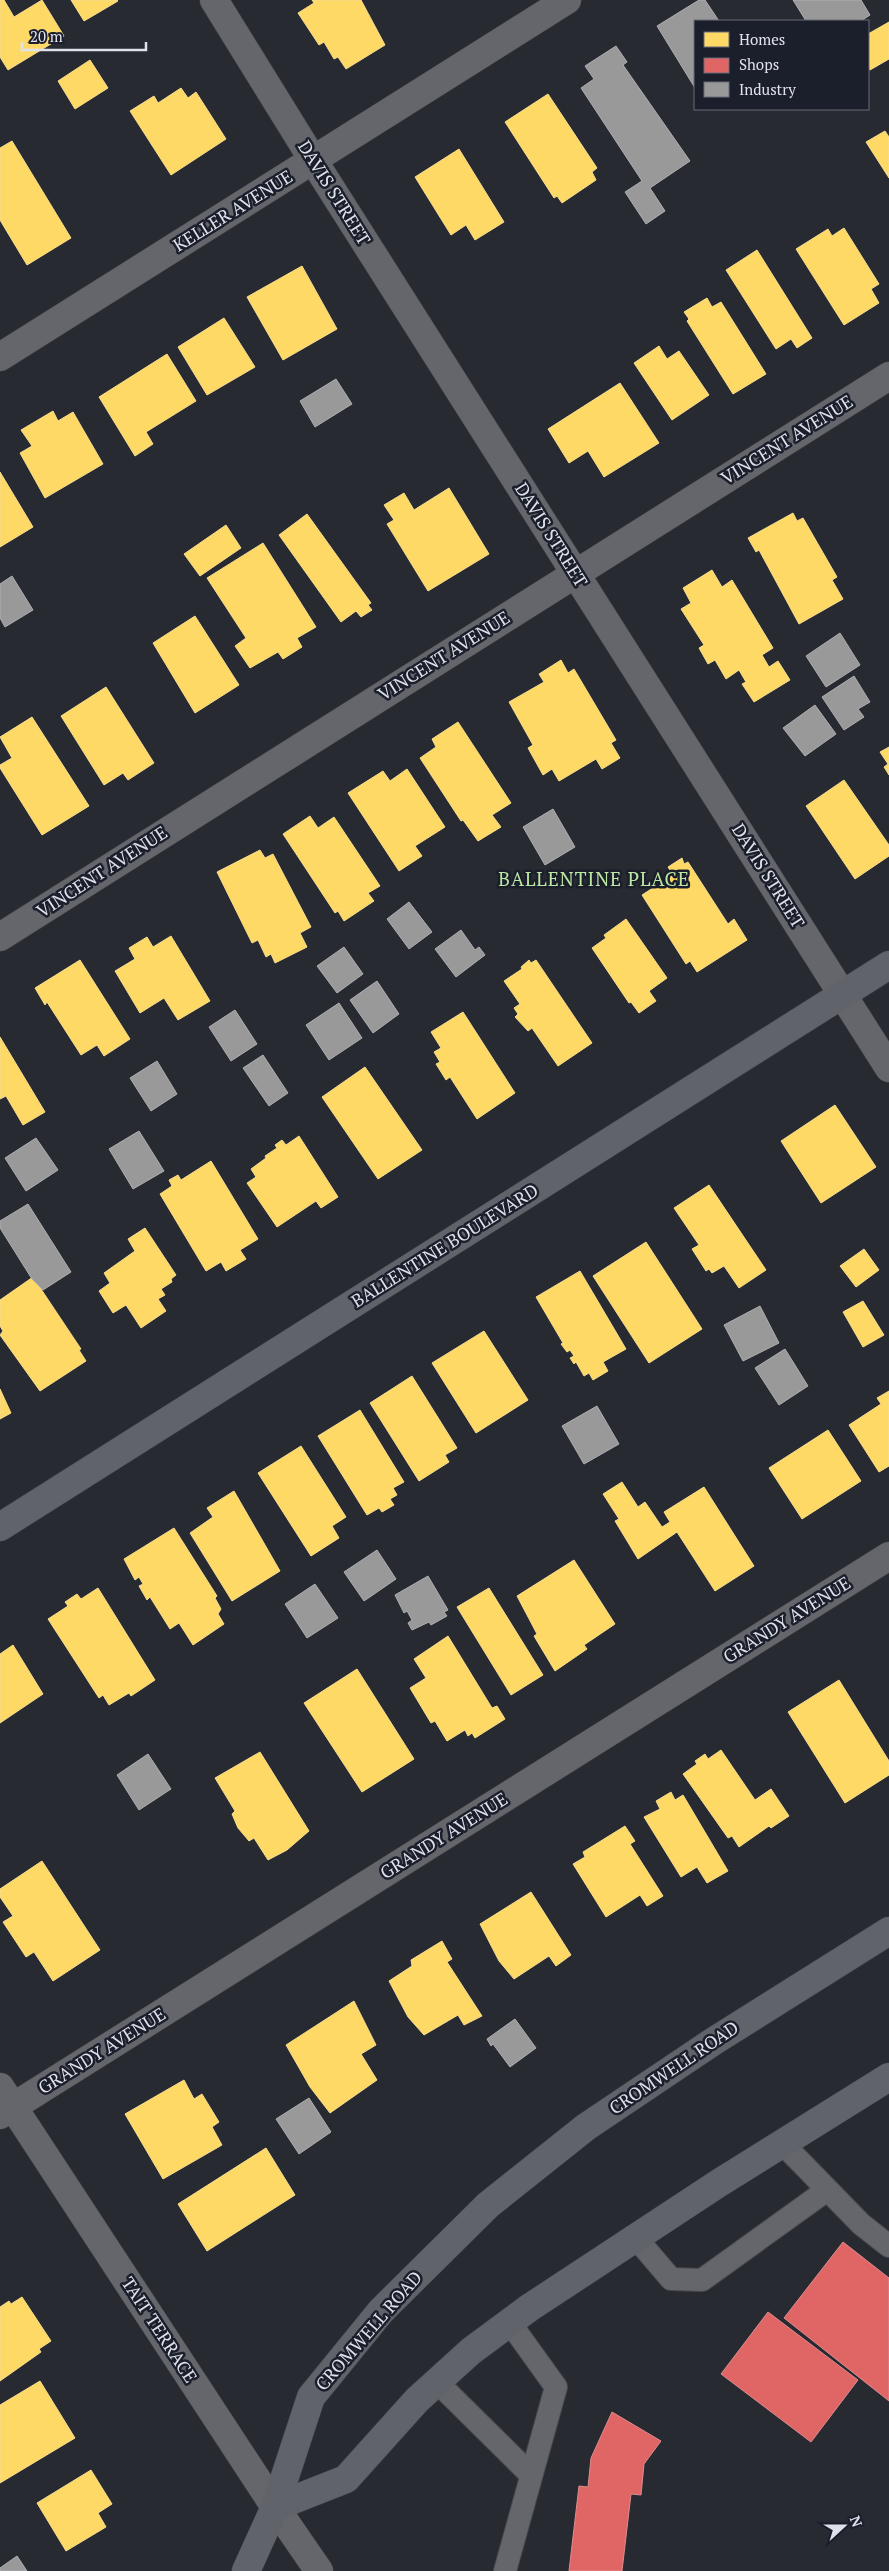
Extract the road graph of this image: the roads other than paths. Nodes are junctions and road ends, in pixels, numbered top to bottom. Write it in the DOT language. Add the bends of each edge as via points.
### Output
graph roads {
  1 [pos="214,0"];
  2 [pos="567,0"];
  3 [pos="313,160"];
  4 [pos="0,357"];
  5 [pos="889,376"];
  6 [pos="575,572"];
  7 [pos="0,937"];
  8 [pos="889,965"];
  9 [pos="842,994"];
  10 [pos="889,1068"];
  11 [pos="0,1527"];
  12 [pos="889,1556"];
  13 [pos="889,1931"];
  14 [pos="889,2077"];
  15 [pos="4,2103"];
  16 [pos="782,2143"];
  17 [pos="827,2190"];
  18 [pos="636,2238"];
  19 [pos="889,2246"];
  20 [pos="510,2323"];
  21 [pos="437,2382"];
  22 [pos="531,2475"];
  23 [pos="275,2507"];
  24 [pos="243,2569"];
  25 [pos="319,2571"];
  26 [pos="505,2571"];
  1 -- 3 [label="street, DAVIS STREET"];
  2 -- 3 [label="street, KELLER AVENUE"];
  3 -- 4 [label="street, KELLER AVENUE"];
  3 -- 6 [label="street, DAVIS STREET"];
  5 -- 6 [label="street, VINCENT AVENUE"];
  6 -- 7 [label="street, VINCENT AVENUE"];
  6 -- 9 [label="street, DAVIS STREET"];
  8 -- 9 [label="street, BALLENTINE BOULEVARD"];
  9 -- 10 [label="street, DAVIS STREET"];
  9 -- 11 [label="street, BALLENTINE BOULEVARD"];
  12 -- 15 [label="street, GRANDY AVENUE"];
  13 -- 23 [label="street, CROMWELL ROAD" via="714,2041 594,2122 488,2204 381,2312 311,2397"];
  14 -- 16 [label="street"];
  15 -- 23 [label="street, TAIT TERRACE"];
  16 -- 17 [label="lane"];
  16 -- 18 [label="street"];
  17 -- 18 [label="lane" via="702,2280 671,2279"];
  17 -- 19 [label="lane"];
  18 -- 20 [label="street"];
  20 -- 21 [label="street" via="471,2351"];
  20 -- 22 [label="lane" via="556,2387"];
  21 -- 22 [label="lane"];
  21 -- 23 [label="street" via="346,2479"];
  22 -- 26 [label="lane"];
  23 -- 24 [label="street, CROMWELL ROAD"];
  23 -- 25 [label="street, TAIT TERRACE"];
}
